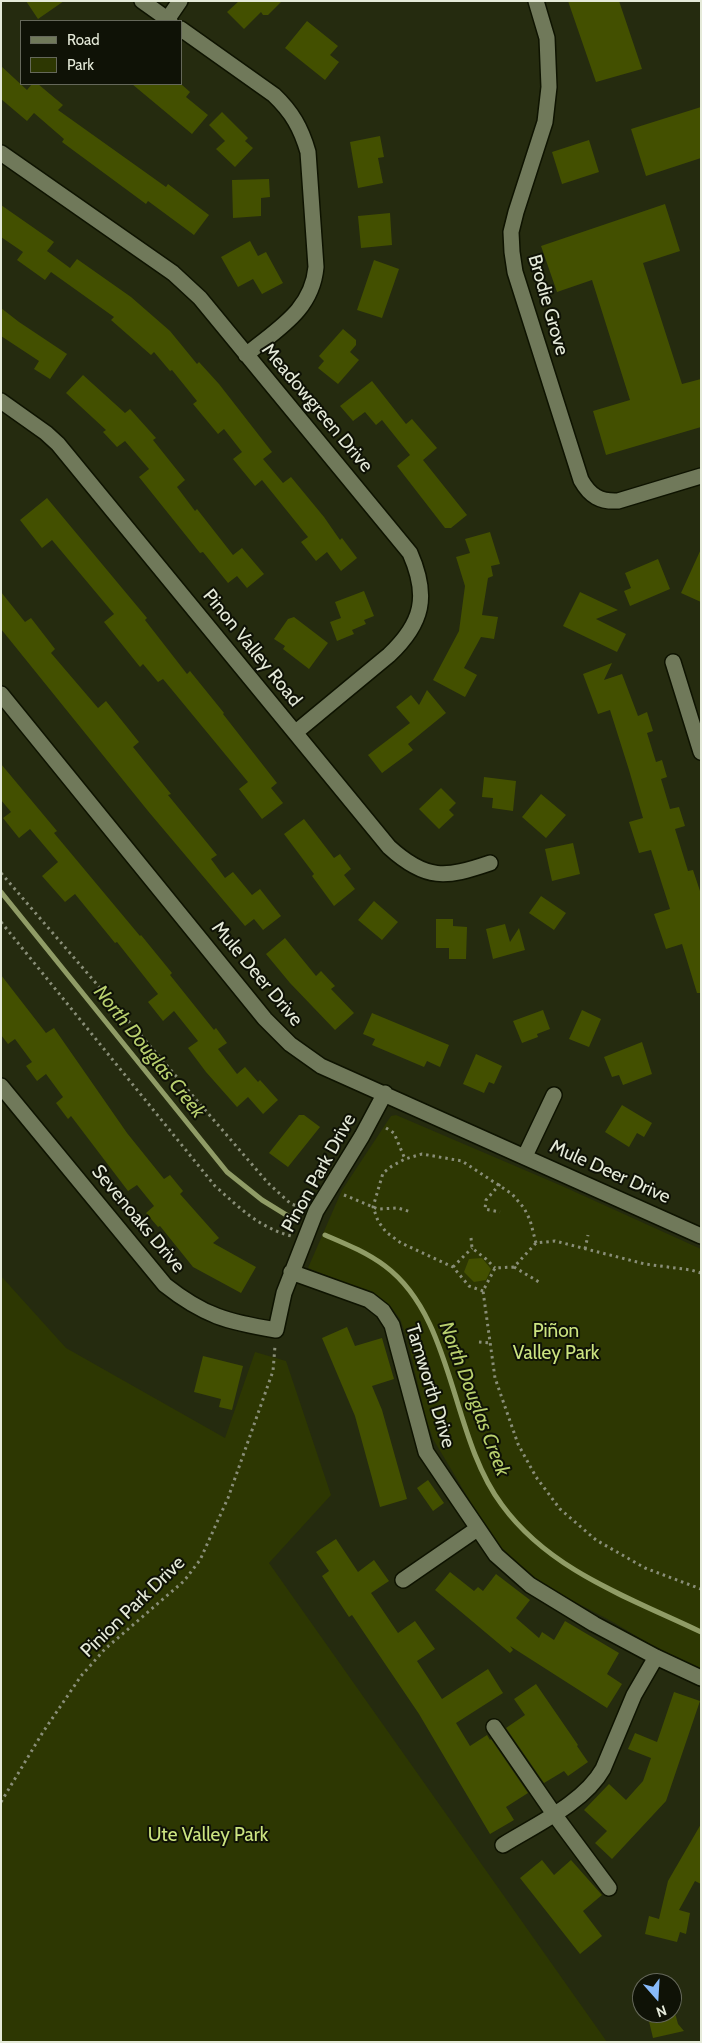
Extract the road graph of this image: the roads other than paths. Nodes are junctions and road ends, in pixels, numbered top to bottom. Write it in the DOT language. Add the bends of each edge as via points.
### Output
graph roads {
  1 [pos="142,1"];
  2 [pos="180,1"];
  3 [pos="536,1"];
  4 [pos="169,20"];
  5 [pos="182,30"];
  6 [pos="1,153"];
  7 [pos="246,354"];
  8 [pos="1,402"];
  9 [pos="701,476"];
  10 [pos="673,662"];
  11 [pos="1,694"];
  12 [pos="296,732"];
  13 [pos="701,752"];
  14 [pos="490,863"];
  15 [pos="1,1086"];
  16 [pos="385,1093"];
  17 [pos="554,1095"];
  18 [pos="525,1156"];
  19 [pos="701,1236"];
  20 [pos="291,1272"];
  21 [pos="276,1330"];
  22 [pos="477,1529"];
  23 [pos="403,1580"];
  24 [pos="656,1657"];
  25 [pos="701,1678"];
  26 [pos="494,1727"];
  27 [pos="554,1814"];
  28 [pos="502,1845"];
  29 [pos="609,1888"];
  1 -- 4 [label="street"];
  2 -- 4 [label="street"];
  3 -- 9 [label="street, Brodie Grove" via="547,38 549,87 545,122 511,232 512,252 515,272 581,480 595,498 606,502"];
  5 -- 7 [label="street" via="288,108 303,134 308,152 316,267 314,281 302,306"];
  6 -- 7 [label="street, Meadowgreen Drive" via="173,273 200,298"];
  7 -- 12 [label="street, Meadowgreen Drive" via="400,539 410,553 420,583 417,614 404,642"];
  8 -- 12 [label="street, Pinon Valley Road" via="46,432 58,444"];
  10 -- 13 [label="street"];
  11 -- 16 [label="street, Mule Deer Drive" via="279,1033 321,1066"];
  12 -- 14 [label="street, Pinon Valley Road" via="403,860 421,870 440,874 460,873"];
  15 -- 21 [label="street, Sevenoaks Drive" via="165,1285 217,1317"];
  16 -- 18 [label="street, Mule Deer Drive"];
  16 -- 20 [label="street, Pinon Park Drive" via="316,1211"];
  17 -- 18 [label="street"];
  18 -- 19 [label="street, Mule Deer Drive"];
  20 -- 21 [label="street, Pinon Park Drive"];
  20 -- 22 [label="street, Tamworth Drive" via="369,1300 383,1311 392,1325 426,1452"];
  22 -- 23 [label="street"];
  22 -- 24 [label="street, Tamworth Drive" via="496,1555 530,1585"];
  24 -- 25 [label="street, Tamworth Drive"];
  24 -- 27 [label="street" via="634,1695 597,1780"];
  26 -- 27 [label="street"];
  27 -- 28 [label="street"];
  27 -- 29 [label="street"];
}
